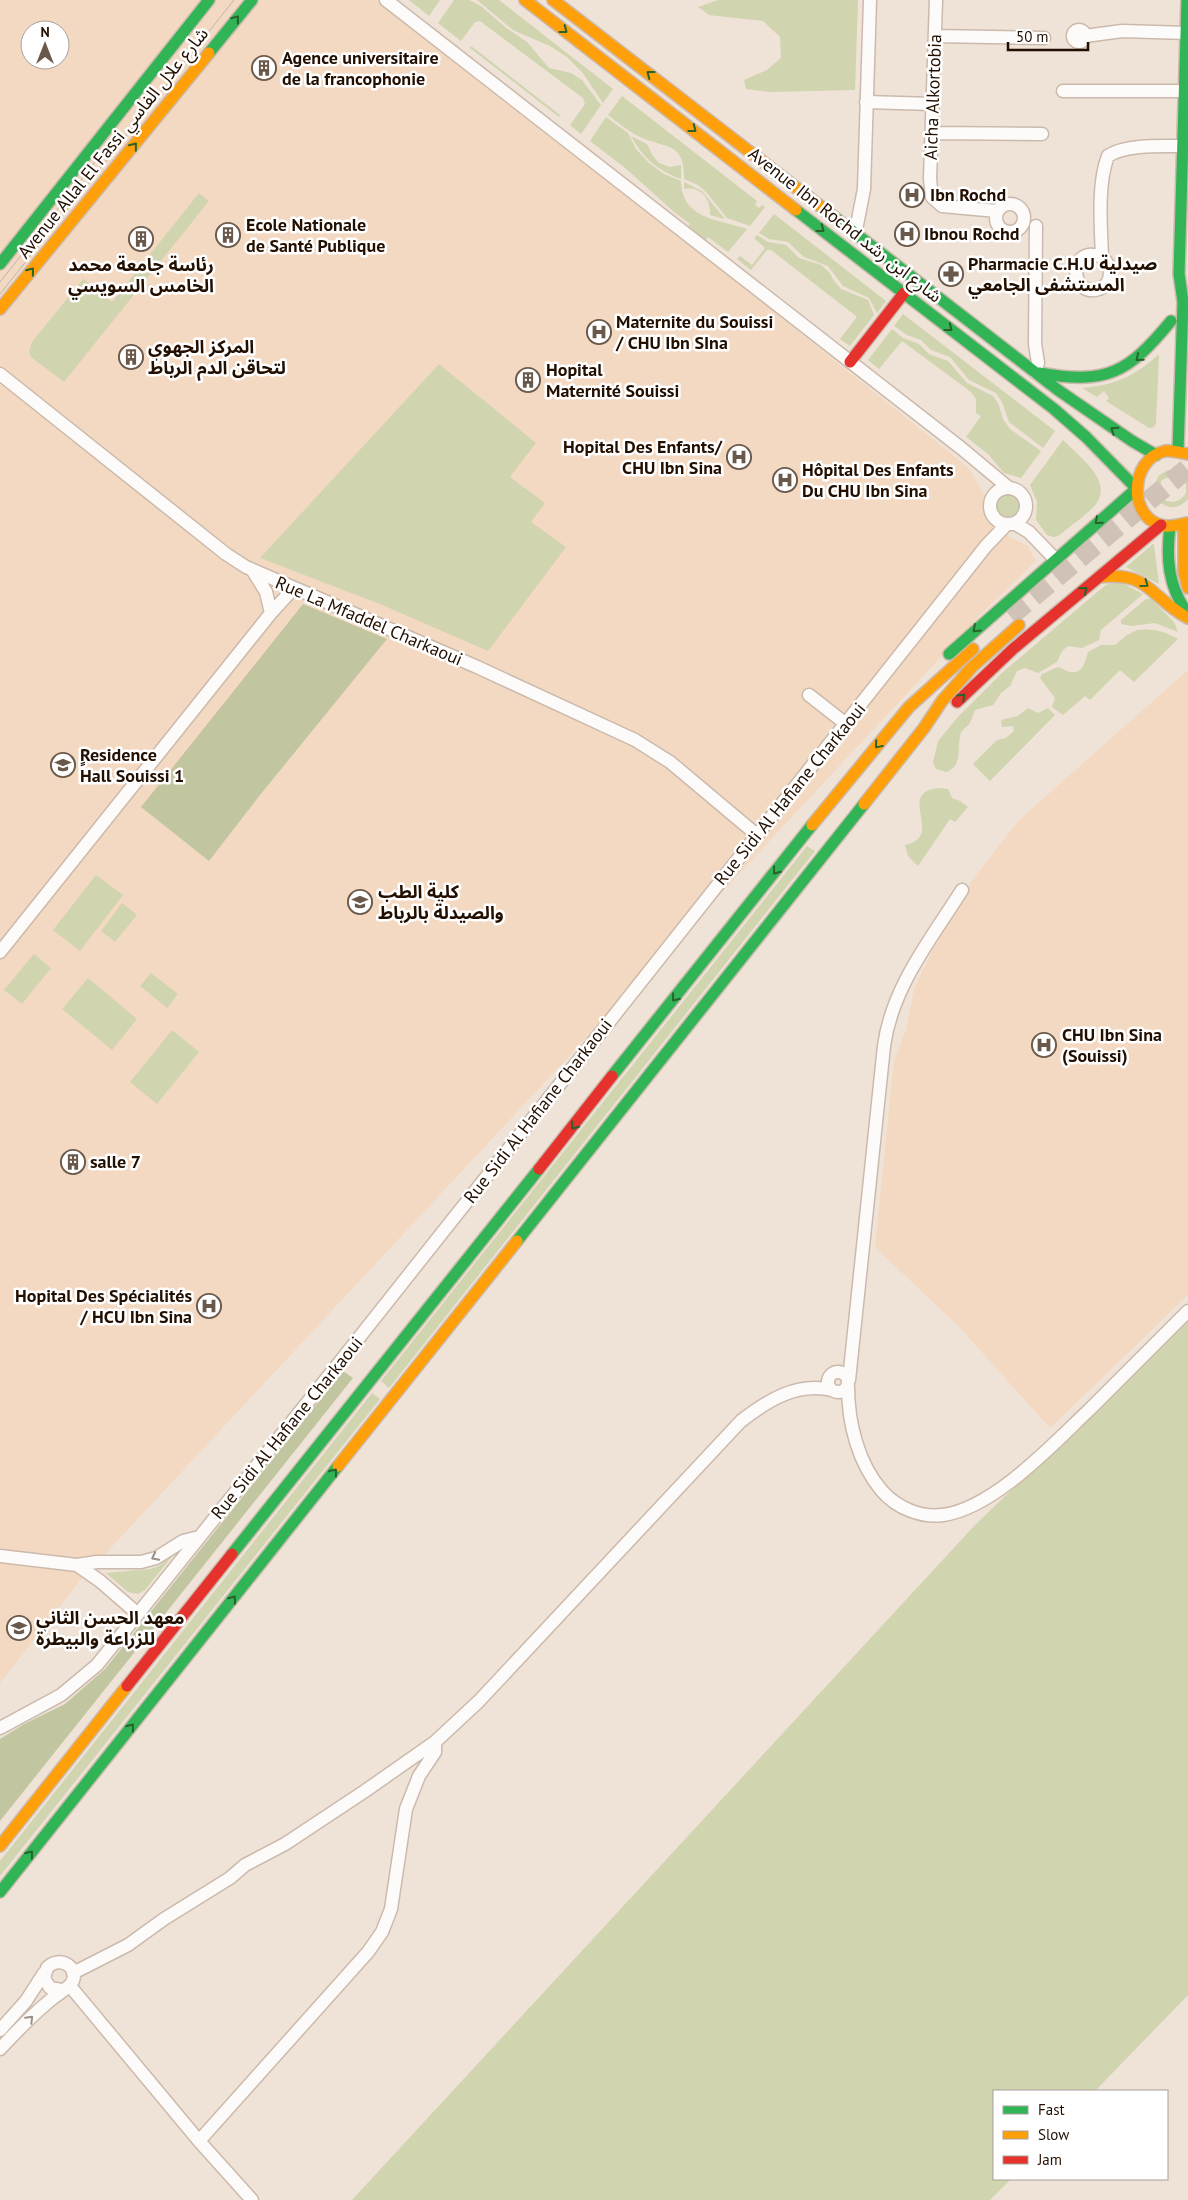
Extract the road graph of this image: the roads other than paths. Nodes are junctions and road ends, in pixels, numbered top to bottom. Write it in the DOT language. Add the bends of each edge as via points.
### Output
graph roads {
  1 [pos="209,0"];
  2 [pos="252,0"];
  3 [pos="386,0"];
  4 [pos="525,0"];
  5 [pos="553,0"];
  6 [pos="870,0"];
  7 [pos="936,0"];
  8 [pos="1188,0"];
  9 [pos="1187,33"];
  10 [pos="934,36"];
  11 [pos="1085,36"];
  12 [pos="1044,38"];
  13 [pos="1186,90"];
  14 [pos="1063,91"];
  15 [pos="866,102"];
  16 [pos="933,104"];
  17 [pos="932,133"];
  18 [pos="1042,134"];
  19 [pos="1183,146"];
  20 [pos="997,211"];
  21 [pos="1036,226"];
  22 [pos="855,235"];
  23 [pos="1102,257"];
  24 [pos="0,264"];
  25 [pos="1179,274"];
  26 [pos="904,293"];
  27 [pos="0,309"];
  28 [pos="1183,311"];
  29 [pos="1170,321"];
  30 [pos="1188,331"];
  31 [pos="1169,360"];
  32 [pos="850,362"];
  33 [pos="1035,372"];
  34 [pos="0,374"];
  35 [pos="1168,398"];
  36 [pos="1167,424"];
  37 [pos="1163,450"];
  38 [pos="1185,452"];
  39 [pos="986,470"];
  40 [pos="1009,488"];
  41 [pos="1135,488"];
  42 [pos="992,497"];
  43 [pos="1024,514"];
  44 [pos="993,517"];
  45 [pos="1011,524"];
  46 [pos="1186,524"];
  47 [pos="1166,525"];
  48 [pos="1033,536"];
  49 [pos="987,545"];
  50 [pos="1055,559"];
  51 [pos="253,571"];
  52 [pos="1099,577"];
  53 [pos="293,588"];
  54 [pos="1188,588"];
  55 [pos="271,613"];
  56 [pos="1188,614"];
  57 [pos="1188,618"];
  58 [pos="1019,625"];
  59 [pos="982,641"];
  60 [pos="810,695"];
  61 [pos="909,707"];
  62 [pos="846,724"];
  63 [pos="924,728"];
  64 [pos="758,835"];
  65 [pos="962,890"];
  66 [pos="0,952"];
  67 [pos="1188,1311"];
  68 [pos="852,1345"];
  69 [pos="838,1384"];
  70 [pos="199,1537"];
  71 [pos="0,1556"];
  72 [pos="77,1565"];
  73 [pos="138,1614"];
  74 [pos="0,1728"];
  75 [pos="435,1742"];
  76 [pos="0,1846"];
  77 [pos="0,1892"];
  78 [pos="44,1973"];
  79 [pos="68,1983"];
  80 [pos="0,2030"];
  81 [pos="0,2049"];
  82 [pos="198,2141"];
  83 [pos="252,2200"];
  1 -- 24 [label="main road, Avenue Allal El Fassi شارع علال الفاسي"];
  27 -- 2 [label="main road, Avenue Allal El Fassi شارع علال الفاسي, one-way"];
  3 -- 32 [label="street"];
  4 -- 26 [label="main road, Avenue Ibn Rochd شارع ابن رشد, one-way"];
  22 -- 5 [label="main road, Avenue Ibn Rochd شارع ابن رشد, one-way"];
  6 -- 15 [label="street"];
  7 -- 10 [label="street, Aicha Alkortobia"];
  8 -- 9 [label="main road"];
  9 -- 11 [label="street" via="1122,30"];
  9 -- 13 [label="main road"];
  10 -- 12 [label="street"];
  10 -- 16 [label="street, Aicha Alkortobia"];
  13 -- 14 [label="street"];
  13 -- 19 [label="main road"];
  15 -- 16 [label="street"];
  15 -- 22 [label="street" via="864,189"];
  16 -- 17 [label="street, Aicha Alkortobia"];
  17 -- 18 [label="street"];
  17 -- 20 [label="street, Aicha Alkortobia" via="930,193 936,202 942,206"];
  19 -- 23 [label="street" via="1132,148 1108,156 1103,174"];
  19 -- 25 [label="main road"];
  21 -- 33 [label="street" via="1035,344 1038,363"];
  22 -- 33 [label="main road, Avenue Ibn Rochd شارع ابن رشد"];
  25 -- 28 [label="main road"];
  25 -- 29 [label="main road" via="1173,292"];
  26 -- 32 [label="main road"];
  26 -- 41 [label="main road, Avenue Ibn Rochd شارع ابن رشد, one-way" via="1054,409"];
  28 -- 30 [label="main road"];
  28 -- 38 [label="main road"];
  29 -- 31 [label="main road"];
  29 -- 33 [label="main road, one-way" via="1142,355 1115,373 1082,380"];
  32 -- 39 [label="street"];
  37 -- 33 [label="main road, Avenue Ibn Rochd شارع ابن رشد, one-way" via="1132,441"];
  34 -- 51 [label="street, Rue La Mfaddel Charkaoui" via="226,554"];
  35 -- 36 [label="main road"];
  37 -- 38 [label="main road"];
  37 -- 41 [label="main road" via="1144,465"];
  39 -- 40 [label="street"];
  39 -- 42 [label="street"];
  40 -- 42 [label="street"];
  40 -- 43 [label="street" via="1023,497"];
  41 -- 47 [label="main road" via="1136,499 1145,515"];
  41 -- 50 [label="main road, one-way"];
  42 -- 44 [label="street"];
  43 -- 45 [label="street"];
  43 -- 48 [label="street"];
  44 -- 45 [label="street"];
  44 -- 49 [label="street"];
  45 -- 48 [label="street"];
  45 -- 49 [label="street, Rue Sidi Al Hafiane Charkaoui"];
  46 -- 47 [label="main road"];
  46 -- 54 [label="main road" via="1184,572"];
  47 -- 52 [label="main road"];
  47 -- 56 [label="main road" via="1171,582"];
  48 -- 50 [label="street"];
  49 -- 62 [label="street, Rue Sidi Al Hafiane Charkaoui"];
  50 -- 61 [label="main road, one-way" via="942,661 920,687"];
  51 -- 53 [label="street, Rue La Mfaddel Charkaoui"];
  51 -- 55 [label="street" via="266,592"];
  52 -- 57 [label="main road, one-way" via="1118,574 1139,579 1172,609"];
  63 -- 52 [label="main road, one-way"];
  53 -- 55 [label="street"];
  53 -- 64 [label="street, Rue La Mfaddel Charkaoui" via="475,666 635,740 670,762"];
  55 -- 66 [label="street"];
  58 -- 63 [label="main road" via="972,667 942,701"];
  59 -- 61 [label="main road"];
  60 -- 62 [label="street"];
  61 -- 76 [label="main road, one-way"];
  62 -- 64 [label="street, Rue Sidi Al Hafiane Charkaoui"];
  77 -- 63 [label="main road, one-way"];
  64 -- 70 [label="street, Rue Sidi Al Hafiane Charkaoui"];
  65 -- 68 [label="street" via="907,976 888,1021"];
  67 -- 69 [label="street" via="1026,1468 973,1505 944,1515 908,1510 888,1498 877,1485 860,1455 850,1412"];
  68 -- 69 [label="street"];
  68 -- 69 [label="street"];
  69 -- 75 [label="street" via="794,1390 758,1408 726,1434 479,1701"];
  70 -- 72 [label="street, Rue Sidi Al Hafiane Charkaoui, one-way" via="176,1544 149,1561"];
  70 -- 73 [label="street"];
  71 -- 72 [label="street, Rue Sidi Al Hafiane Charkaoui"];
  72 -- 73 [label="street"];
  73 -- 74 [label="street" via="74,1686"];
  75 -- 79 [label="street" via="325,1818 245,1865"];
  75 -- 82 [label="street" via="435,1752 419,1776 406,1809 393,1900 382,1932 368,1952"];
  78 -- 79 [label="street" via="48,1986 53,1989"];
  78 -- 79 [label="street" via="48,1965 59,1961 69,1966"];
  78 -- 80 [label="street" via="26,2001"];
  81 -- 79 [label="street, one-way"];
  79 -- 82 [label="street"];
  82 -- 83 [label="street"];
}
